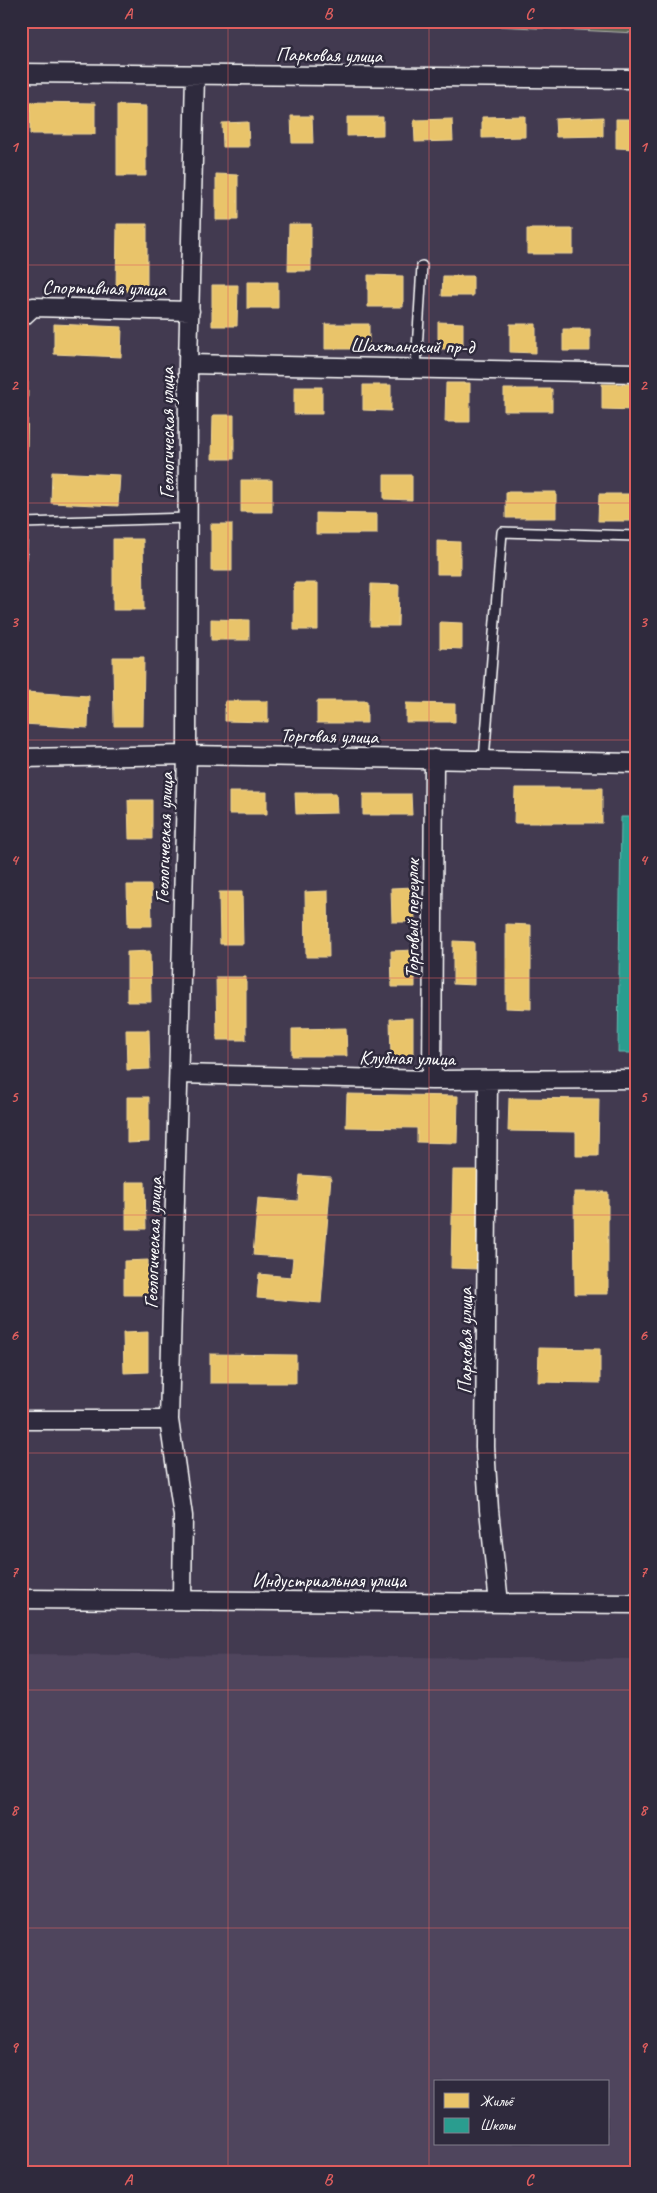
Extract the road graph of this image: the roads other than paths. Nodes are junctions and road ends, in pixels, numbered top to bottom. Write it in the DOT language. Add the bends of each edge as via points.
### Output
graph roads {
  1 [pos="21,73"];
  2 [pos="194,75"];
  3 [pos="636,79"];
  4 [pos="422,266"];
  5 [pos="190,311"];
  6 [pos="21,318"];
  7 [pos="188,364"];
  8 [pos="416,367"];
  9 [pos="636,373"];
  10 [pos="188,518"];
  11 [pos="636,536"];
  12 [pos="21,564"];
  13 [pos="187,755"];
  14 [pos="21,758"];
  15 [pos="434,759"];
  16 [pos="484,760"];
  17 [pos="636,763"];
  18 [pos="179,1074"];
  19 [pos="636,1079"];
  20 [pos="432,1080"];
  21 [pos="488,1080"];
  22 [pos="21,1420"];
  23 [pos="169,1420"];
  24 [pos="21,1600"];
  25 [pos="182,1600"];
  26 [pos="499,1602"];
  27 [pos="636,1604"];
  1 -- 2 [label="street, Парковая улица"];
  2 -- 3 [label="street, Парковая улица"];
  2 -- 5 [label="street, Геологическая улица"];
  4 -- 8 [label="lane"];
  5 -- 6 [label="street, Спортивная улица" via="33,307"];
  5 -- 7 [label="street, Геологическая улица"];
  7 -- 8 [label="street, Шахтанский пр-д"];
  7 -- 10 [label="street, Геологическая улица"];
  8 -- 9 [label="street, Шахтанский пр-д"];
  10 -- 12 [label="lane" via="22,523"];
  10 -- 13 [label="street, Геологическая улица"];
  11 -- 16 [label="lane" via="502,532"];
  13 -- 14 [label="street, Торговая улица"];
  13 -- 15 [label="street, Торговая улица"];
  13 -- 18 [label="street, Геологическая улица"];
  15 -- 16 [label="street, Торговая улица"];
  15 -- 20 [label="street, Торговый переулок"];
  16 -- 17 [label="street, Торговая улица"];
  18 -- 20 [label="street, Клубная улица"];
  18 -- 23 [label="street, Геологическая улица"];
  19 -- 21 [label="street, Клубная улица"];
  20 -- 21 [label="street, Клубная улица"];
  21 -- 26 [label="street, Парковая улица" via="485,1447"];
  22 -- 23 [label="street"];
  23 -- 25 [label="street, Геологическая улица" via="183,1516"];
  24 -- 25 [label="street, Индустриальная улица"];
  25 -- 26 [label="street, Индустриальная улица"];
  26 -- 27 [label="street, Индустриальная улица"];
}
